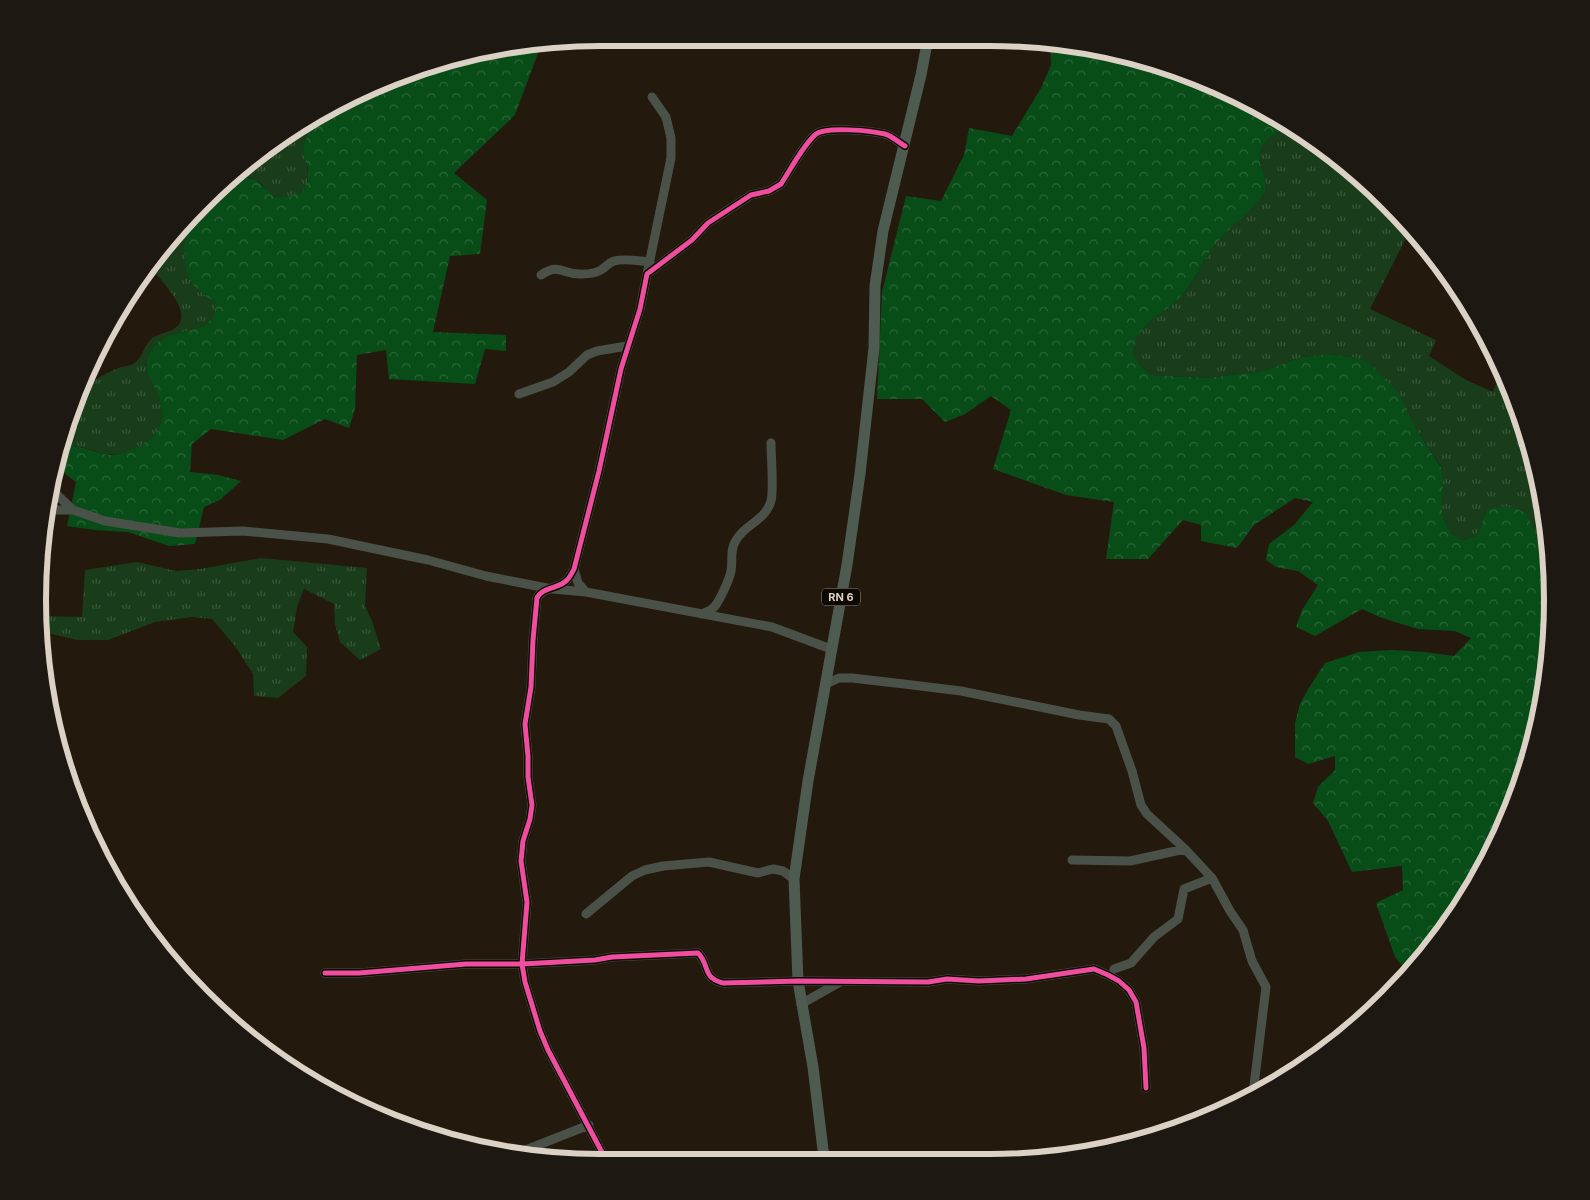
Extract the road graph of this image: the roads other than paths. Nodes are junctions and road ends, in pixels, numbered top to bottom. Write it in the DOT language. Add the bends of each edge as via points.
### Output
graph roads {
  1 [pos="927,46"];
  2 [pos="652,97"];
  3 [pos="905,146"];
  4 [pos="650,262"];
  5 [pos="647,274"];
  6 [pos="540,275"];
  7 [pos="628,346"];
  8 [pos="519,394"];
  9 [pos="771,443"];
  10 [pos="57,494"];
  11 [pos="54,510"];
  12 [pos="73,510"];
  13 [pos="574,569"];
  14 [pos="552,588"];
  15 [pos="586,592"];
  16 [pos="702,614"];
  17 [pos="831,649"];
  18 [pos="826,684"];
  19 [pos="1185,849"];
  20 [pos="1072,860"];
  21 [pos="1212,878"];
  22 [pos="794,879"];
  23 [pos="586,914"];
  24 [pos="522,964"];
  25 [pos="1114,969"];
  26 [pos="325,973"];
  27 [pos="798,981"];
  28 [pos="843,981"];
  29 [pos="801,1004"];
  30 [pos="1254,1087"];
  31 [pos="1146,1088"];
  32 [pos="589,1125"];
  33 [pos="526,1149"];
  34 [pos="603,1154"];
  35 [pos="824,1154"];
  1 -- 3 [label="main road, RN 6"];
  2 -- 4 [label="street" via="666,116 671,158"];
  3 -- 5 [label="street" via="886,134 833,129 818,132 776,189 751,195 708,223 692,240"];
  3 -- 17 [label="main road, RN 6" via="883,231 875,286 874,348 860,474"];
  4 -- 5 [label="street"];
  4 -- 6 [label="street" via="614,260 601,270 592,272 580,274 557,268"];
  5 -- 7 [label="street"];
  7 -- 8 [label="street" via="598,350 553,382"];
  7 -- 13 [label="street"];
  9 -- 16 [label="street" via="771,501 758,521 736,539 730,556 732,569 717,605"];
  10 -- 12 [label="street"];
  11 -- 12 [label="street"];
  12 -- 14 [label="street" via="105,521 180,533 242,531 328,539"];
  13 -- 14 [label="street" via="566,581"];
  13 -- 15 [label="street" via="578,583"];
  14 -- 15 [label="street"];
  14 -- 24 [label="street" via="539,594 535,604 531,687 525,724 532,805 520,861 528,902"];
  15 -- 16 [label="street"];
  16 -- 17 [label="street" via="772,627"];
  17 -- 18 [label="main road, RN 6"];
  18 -- 19 [label="street" via="839,678 852,678 961,691 1109,719 1116,726 1141,805"];
  18 -- 22 [label="main road, RN 6"];
  19 -- 20 [label="street" via="1130,861"];
  19 -- 21 [label="street"];
  21 -- 25 [label="street" via="1184,889 1178,919 1154,937 1131,963"];
  21 -- 30 [label="street" via="1243,930 1252,961 1266,987"];
  22 -- 23 [label="street" via="783,871 773,869 758,873 709,862 663,866 632,876"];
  22 -- 27 [label="main road, RN 6"];
  24 -- 26 [label="street" via="466,964"];
  24 -- 27 [label="street" via="698,953 713,981"];
  24 -- 32 [label="street" via="540,1031"];
  27 -- 28 [label="street"];
  27 -- 29 [label="main road, RN 6"];
  28 -- 29 [label="street"];
  28 -- 31 [label="street" via="1026,979 1094,969 1119,982 1136,1002 1144,1048"];
  29 -- 35 [label="main road, RN 6" via="813,1067"];
  32 -- 33 [label="street"];
  32 -- 34 [label="street"];
}
